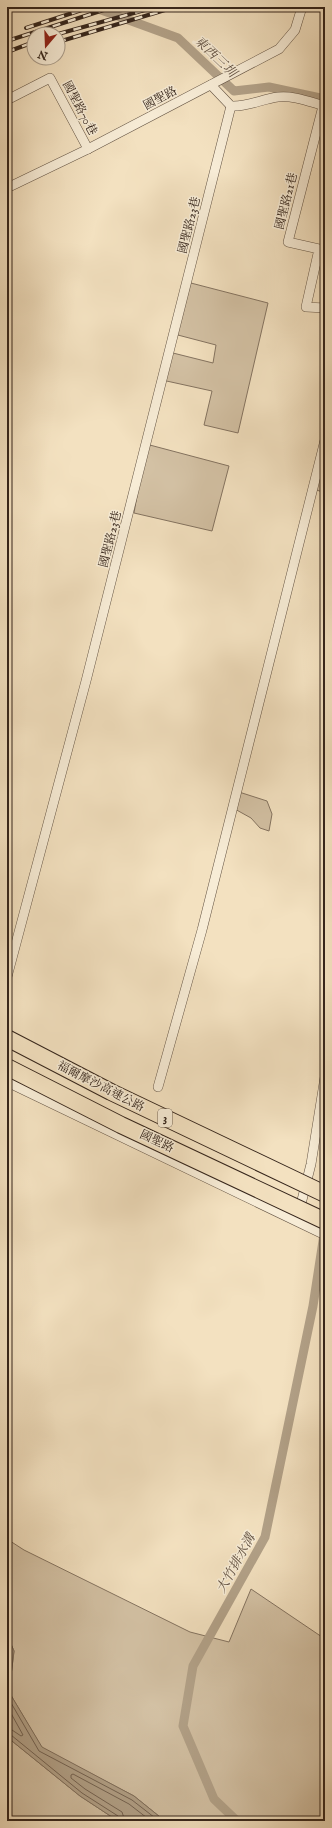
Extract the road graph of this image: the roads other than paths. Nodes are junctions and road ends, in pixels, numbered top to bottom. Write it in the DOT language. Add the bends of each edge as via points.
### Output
graph roads {
  1 [pos="302,7"];
  2 [pos="211,85"];
  3 [pos="7,100"];
  4 [pos="231,106"];
  5 [pos="324,106"];
  6 [pos="88,149"];
  7 [pos="7,188"];
  8 [pos="325,308"];
  9 [pos="325,440"];
  10 [pos="7,977"];
  11 [pos="7,1038"];
  12 [pos="7,1067"];
  13 [pos="325,1077"];
  14 [pos="7,1082"];
  15 [pos="158,1087"];
  16 [pos="325,1194"];
  17 [pos="296,1221"];
  18 [pos="325,1221"];
  19 [pos="325,1235"];
  1 -- 2 [label="street, 國聖路" via="295,30 279,50"];
  2 -- 4 [label="street"];
  2 -- 6 [label="street, 國聖路"];
  3 -- 6 [label="street, 國聖路70巷" via="50,78"];
  4 -- 5 [label="street" via="279,97 300,99"];
  4 -- 10 [label="street, 國聖路23巷" via="86,681"];
  5 -- 8 [label="street, 國聖路21巷" via="288,242 319,249 306,307"];
  6 -- 7 [label="street, 國聖路"];
  9 -- 15 [label="street" via="202,930"];
  11 -- 16 [label="highway, 福爾摩沙高速公路 / 3, bridge" via="111,1092"];
  12 -- 18 [label="highway, 福爾摩沙高速公路 / 3, bridge" via="128,1128"];
  13 -- 17 [label="street" via="311,1164"];
  14 -- 17 [label="street, 國聖路"];
  17 -- 19 [label="street, 國聖路"];
}
